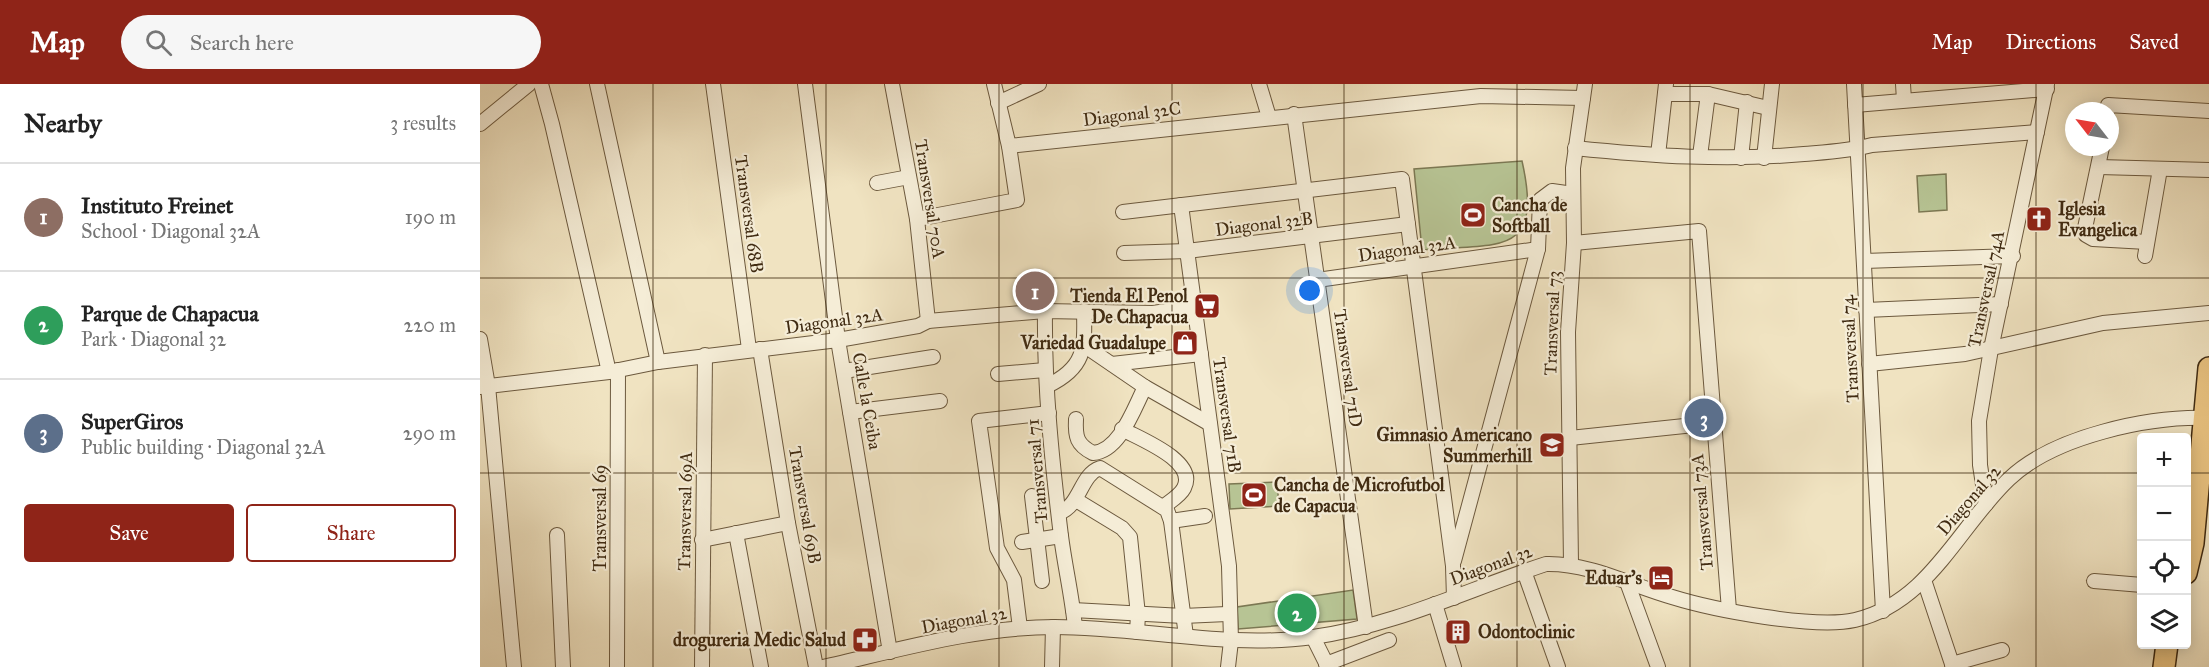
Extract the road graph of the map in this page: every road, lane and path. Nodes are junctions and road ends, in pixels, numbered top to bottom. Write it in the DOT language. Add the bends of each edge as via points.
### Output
graph roads {
  1 [pos="529,84"];
  2 [pos="541,84"];
  3 [pos="597,84"];
  4 [pos="713,84"];
  5 [pos="804,84"];
  6 [pos="892,84"];
  7 [pos="994,84"];
  8 [pos="1039,84"];
  9 [pos="1259,84"];
  10 [pos="1772,84"];
  11 [pos="1854,84"];
  12 [pos="1903,84"];
  13 [pos="2047,87"];
  14 [pos="1665,89"];
  15 [pos="1482,90"];
  16 [pos="1584,91"];
  17 [pos="1708,94"];
  18 [pos="1904,100"];
  19 [pos="1747,102"];
  20 [pos="998,103"];
  21 [pos="1855,105"];
  22 [pos="1768,108"];
  23 [pos="2119,108"];
  24 [pos="2209,111"];
  25 [pos="1294,114"];
  26 [pos="1269,117"];
  27 [pos="480,124"];
  28 [pos="2037,132"];
  29 [pos="1009,146"];
  30 [pos="1575,148"];
  31 [pos="1857,149"];
  32 [pos="1658,155"];
  33 [pos="1700,156"];
  34 [pos="2100,156"];
  35 [pos="1741,158"];
  36 [pos="1764,158"];
  37 [pos="2098,167"];
  38 [pos="2160,169"];
  39 [pos="2209,170"];
  40 [pos="909,177"];
  41 [pos="877,183"];
  42 [pos="1304,190"];
  43 [pos="1573,194"];
  44 [pos="1181,205"];
  45 [pos="1123,212"];
  46 [pos="917,219"];
  47 [pos="1408,224"];
  48 [pos="1311,237"];
  49 [pos="1574,243"];
  50 [pos="1538,249"];
  51 [pos="1187,252"];
  52 [pos="1124,253"];
  53 [pos="2013,256"];
  54 [pos="1864,261"];
  55 [pos="1413,266"];
  56 [pos="1317,280"];
  57 [pos="2001,304"];
  58 [pos="1194,307"];
  59 [pos="1866,310"];
  60 [pos="1045,311"];
  61 [pos="1084,311"];
  62 [pos="2209,313"];
  63 [pos="928,321"];
  64 [pos="480,339"];
  65 [pos="838,340"];
  66 [pos="1085,346"];
  67 [pos="1991,348"];
  68 [pos="755,349"];
  69 [pos="1201,354"];
  70 [pos="705,355"];
  71 [pos="933,357"];
  72 [pos="658,362"];
  73 [pos="1112,364"];
  74 [pos="1869,364"];
  75 [pos="2209,368"];
  76 [pos="1045,370"];
  77 [pos="614,371"];
  78 [pos="844,371"];
  79 [pos="998,374"];
  80 [pos="484,387"];
  81 [pos="1047,387"];
  82 [pos="1145,387"];
  83 [pos="940,401"];
  84 [pos="850,412"];
  85 [pos="1050,413"];
  86 [pos="2206,418"];
  87 [pos="1076,419"];
  88 [pos="1713,423"];
  89 [pos="1210,424"];
  90 [pos="1122,429"];
  91 [pos="1570,438"];
  92 [pos="1032,496"];
  93 [pos="1076,500"];
  94 [pos="1986,504"];
  95 [pos="1163,507"];
  96 [pos="1059,513"];
  97 [pos="1205,516"];
  98 [pos="1170,521"];
  99 [pos="789,523"];
  100 [pos="736,533"];
  101 [pos="557,535"];
  102 [pos="1061,536"];
  103 [pos="1037,538"];
  104 [pos="702,540"];
  105 [pos="1022,542"];
  106 [pos="2191,553"];
  107 [pos="1572,564"];
  108 [pos="1453,566"];
  109 [pos="1524,571"];
  110 [pos="1924,580"];
  111 [pos="1042,581"];
  112 [pos="1627,582"];
  113 [pos="2094,582"];
  114 [pos="2137,585"];
  115 [pos="1454,598"];
  116 [pos="1435,604"];
  117 [pos="1073,610"];
  118 [pos="1729,610"];
  119 [pos="1883,611"];
  120 [pos="1227,614"];
  121 [pos="1138,615"];
  122 [pos="1183,616"];
  123 [pos="1053,627"];
  124 [pos="1075,627"];
  125 [pos="1366,627"];
  126 [pos="1020,628"];
  127 [pos="1137,632"];
  128 [pos="1186,636"];
  129 [pos="1313,637"];
  130 [pos="1389,640"];
  131 [pos="1231,641"];
  132 [pos="2166,649"];
  133 [pos="2002,650"];
  134 [pos="890,652"];
  135 [pos="1327,665"];
  136 [pos="1953,665"];
  137 [pos="514,667"];
  138 [pos="563,667"];
  139 [pos="617,667"];
  140 [pos="702,667"];
  141 [pos="761,667"];
  142 [pos="816,667"];
  143 [pos="823,667"];
  144 [pos="1052,667"];
  145 [pos="1228,667"];
  146 [pos="1454,667"];
  147 [pos="1558,667"];
  148 [pos="1658,667"];
  149 [pos="2164,667"];
  1 -- 27 [label="street"];
  2 -- 77 [label="street, Transversal 69"];
  3 -- 72 [label="street"];
  4 -- 68 [label="street, Transversal 68B"];
  5 -- 65 [label="street, Calle la Ceiba"];
  6 -- 40 [label="street, Transversal 70A"];
  7 -- 20 [label="street"];
  8 -- 20 [label="street"];
  9 -- 26 [label="street"];
  10 -- 22 [label="street"];
  11 -- 21 [label="street, Transversal 74"];
  12 -- 18 [label="street"];
  13 -- 18 [label="street"];
  13 -- 28 [label="street, Transversal 74A"];
  14 -- 17 [label="street"];
  14 -- 32 [label="street"];
  15 -- 16 [label="street, Diagonal 32C"];
  15 -- 25 [label="street, Diagonal 32C"];
  16 -- 30 [label="street, Transversal 73"];
  17 -- 19 [label="street"];
  17 -- 33 [label="street"];
  18 -- 21 [label="street"];
  19 -- 22 [label="street"];
  19 -- 35 [label="street"];
  20 -- 29 [label="street"];
  21 -- 31 [label="street, Transversal 74"];
  22 -- 36 [label="street"];
  23 -- 24 [label="street"];
  25 -- 26 [label="street, Diagonal 32C"];
  25 -- 42 [label="street, Transversal 71D"];
  26 -- 29 [label="street, Diagonal 32C"];
  28 -- 31 [label="street"];
  28 -- 53 [label="street, Transversal 74A"];
  29 -- 46 [label="street" via="1017,200"];
  30 -- 32 [label="street"];
  30 -- 43 [label="street, Transversal 73"];
  31 -- 36 [label="street"];
  31 -- 54 [label="street, Transversal 74"];
  32 -- 33 [label="street"];
  33 -- 35 [label="street"];
  34 -- 37 [label="street"];
  35 -- 36 [label="street"];
  37 -- 38 [label="street"];
  37 -- 38 [label="street" via="2086,235 2146,249"];
  38 -- 39 [label="street"];
  40 -- 41 [label="street"];
  40 -- 46 [label="street, Transversal 70A"];
  42 -- 44 [label="street"];
  42 -- 47 [label="street" via="1402,179"];
  42 -- 48 [label="street, Transversal 71D"];
  43 -- 49 [label="street, Transversal 73"];
  43 -- 50 [label="street" via="1552,191 1543,196 1539,204"];
  44 -- 45 [label="street"];
  44 -- 51 [label="street, Transversal 71B"];
  46 -- 63 [label="street, Transversal 70A"];
  47 -- 48 [label="street, Diagonal 32B"];
  47 -- 55 [label="street"];
  48 -- 51 [label="street, Diagonal 32B"];
  48 -- 56 [label="street, Transversal 71D"];
  49 -- 88 [label="street, Transversal 73A" via="1699,231"];
  49 -- 91 [label="street, Transversal 73" via="1568,332"];
  50 -- 55 [label="street, Diagonal 32A"];
  50 -- 108 [label="street"];
  51 -- 52 [label="street, Diagonal 32B"];
  51 -- 58 [label="street, Transversal 71B"];
  53 -- 54 [label="street"];
  53 -- 57 [label="street, Transversal 74A"];
  54 -- 59 [label="street, Transversal 74"];
  55 -- 56 [label="street, Diagonal 32A"];
  55 -- 108 [label="street"];
  56 -- 125 [label="street, Transversal 71D"];
  57 -- 59 [label="street"];
  57 -- 67 [label="street, Transversal 74A"];
  58 -- 61 [label="street, Diagonal 32A" via="1153,313"];
  58 -- 69 [label="street, Transversal 71B"];
  59 -- 74 [label="street, Transversal 74"];
  60 -- 61 [label="street, Diagonal 32A"];
  60 -- 63 [label="street, Diagonal 32A"];
  60 -- 76 [label="street, Transversal 71"];
  61 -- 66 [label="street"];
  62 -- 67 [label="street" via="2103,323"];
  63 -- 65 [label="street, Diagonal 32A"];
  64 -- 80 [label="street"];
  65 -- 68 [label="street, Diagonal 32A"];
  65 -- 78 [label="street, Calle la Ceiba"];
  66 -- 73 [label="street"];
  66 -- 81 [label="street" via="1067,375"];
  67 -- 74 [label="street"];
  67 -- 94 [label="street, Transversal 74A" via="1979,421"];
  68 -- 70 [label="street, Diagonal 32A"];
  68 -- 99 [label="street, Transversal 69B"];
  69 -- 73 [label="street"];
  69 -- 89 [label="street, Transversal 71B"];
  70 -- 72 [label="street, Diagonal 32A"];
  70 -- 104 [label="street, Transversal 69A"];
  71 -- 78 [label="street"];
  72 -- 77 [label="street, Diagonal 32A"];
  73 -- 82 [label="street"];
  74 -- 119 [label="street, Transversal 74"];
  75 -- 86 [label="highway"];
  76 -- 79 [label="street"];
  76 -- 81 [label="street, Transversal 71"];
  77 -- 80 [label="street, Diagonal 32A"];
  77 -- 139 [label="street, Transversal 69"];
  78 -- 84 [label="street, Calle la Ceiba"];
  80 -- 137 [label="street"];
  81 -- 85 [label="street, Transversal 71"];
  82 -- 89 [label="street"];
  82 -- 90 [label="street"];
  83 -- 84 [label="street"];
  84 -- 134 [label="street, Calle la Ceiba"];
  85 -- 96 [label="street, Transversal 71"];
  85 -- 126 [label="street" via="979,421 997,548 1014,580"];
  86 -- 94 [label="street, Diagonal 32" via="2147,424 2058,448 2021,468"];
  86 -- 106 [label="highway"];
  87 -- 90 [label="street" via="1079,444 1094,453 1111,445"];
  88 -- 91 [label="street"];
  88 -- 118 [label="street, Transversal 73A"];
  89 -- 131 [label="street, Transversal 71B" via="1229,566"];
  90 -- 95 [label="street" via="1172,457 1183,469 1183,490"];
  91 -- 107 [label="street, Transversal 73"];
  92 -- 103 [label="street"];
  93 -- 95 [label="street" via="1091,474 1103,468"];
  93 -- 96 [label="street"];
  93 -- 121 [label="street" via="1130,537"];
  94 -- 110 [label="street, Diagonal 32"];
  95 -- 98 [label="street"];
  96 -- 102 [label="street, Transversal 71"];
  97 -- 98 [label="street"];
  98 -- 122 [label="street"];
  99 -- 100 [label="street"];
  99 -- 142 [label="street, Transversal 69B"];
  100 -- 104 [label="street"];
  100 -- 141 [label="street"];
  101 -- 138 [label="street"];
  102 -- 103 [label="street"];
  102 -- 117 [label="street, Transversal 71"];
  103 -- 105 [label="street"];
  103 -- 111 [label="street"];
  104 -- 140 [label="street, Transversal 69A"];
  107 -- 109 [label="street, Diagonal 32" via="1546,564"];
  107 -- 112 [label="street, Diagonal 32"];
  108 -- 115 [label="street"];
  109 -- 115 [label="street, Diagonal 32"];
  109 -- 147 [label="street"];
  110 -- 119 [label="street, Diagonal 32"];
  110 -- 136 [label="street"];
  112 -- 118 [label="street, Diagonal 32"];
  112 -- 148 [label="street"];
  113 -- 114 [label="street"];
  115 -- 116 [label="street, Diagonal 32"];
  116 -- 125 [label="street, Diagonal 32"];
  116 -- 146 [label="street"];
  117 -- 121 [label="street"];
  117 -- 124 [label="street, Transversal 71"];
  118 -- 119 [label="street, Diagonal 32" via="1822,622 1855,620"];
  120 -- 122 [label="street"];
  121 -- 122 [label="street"];
  121 -- 127 [label="street"];
  122 -- 128 [label="street"];
  123 -- 124 [label="street, Diagonal 32"];
  123 -- 126 [label="street, Diagonal 32"];
  123 -- 144 [label="street"];
  124 -- 127 [label="street, Diagonal 32"];
  125 -- 129 [label="street, Diagonal 32"];
  126 -- 134 [label="street, Diagonal 32" via="992,630"];
  127 -- 128 [label="street, Diagonal 32"];
  128 -- 131 [label="street, Diagonal 32"];
  129 -- 131 [label="street, Diagonal 32"];
  129 -- 135 [label="street"];
  130 -- 135 [label="street"];
  131 -- 145 [label="street, Transversal 71B"];
  132 -- 149 [label="highway"];
  133 -- 136 [label="street"];
  134 -- 143 [label="street, Diagonal 32"];
}
